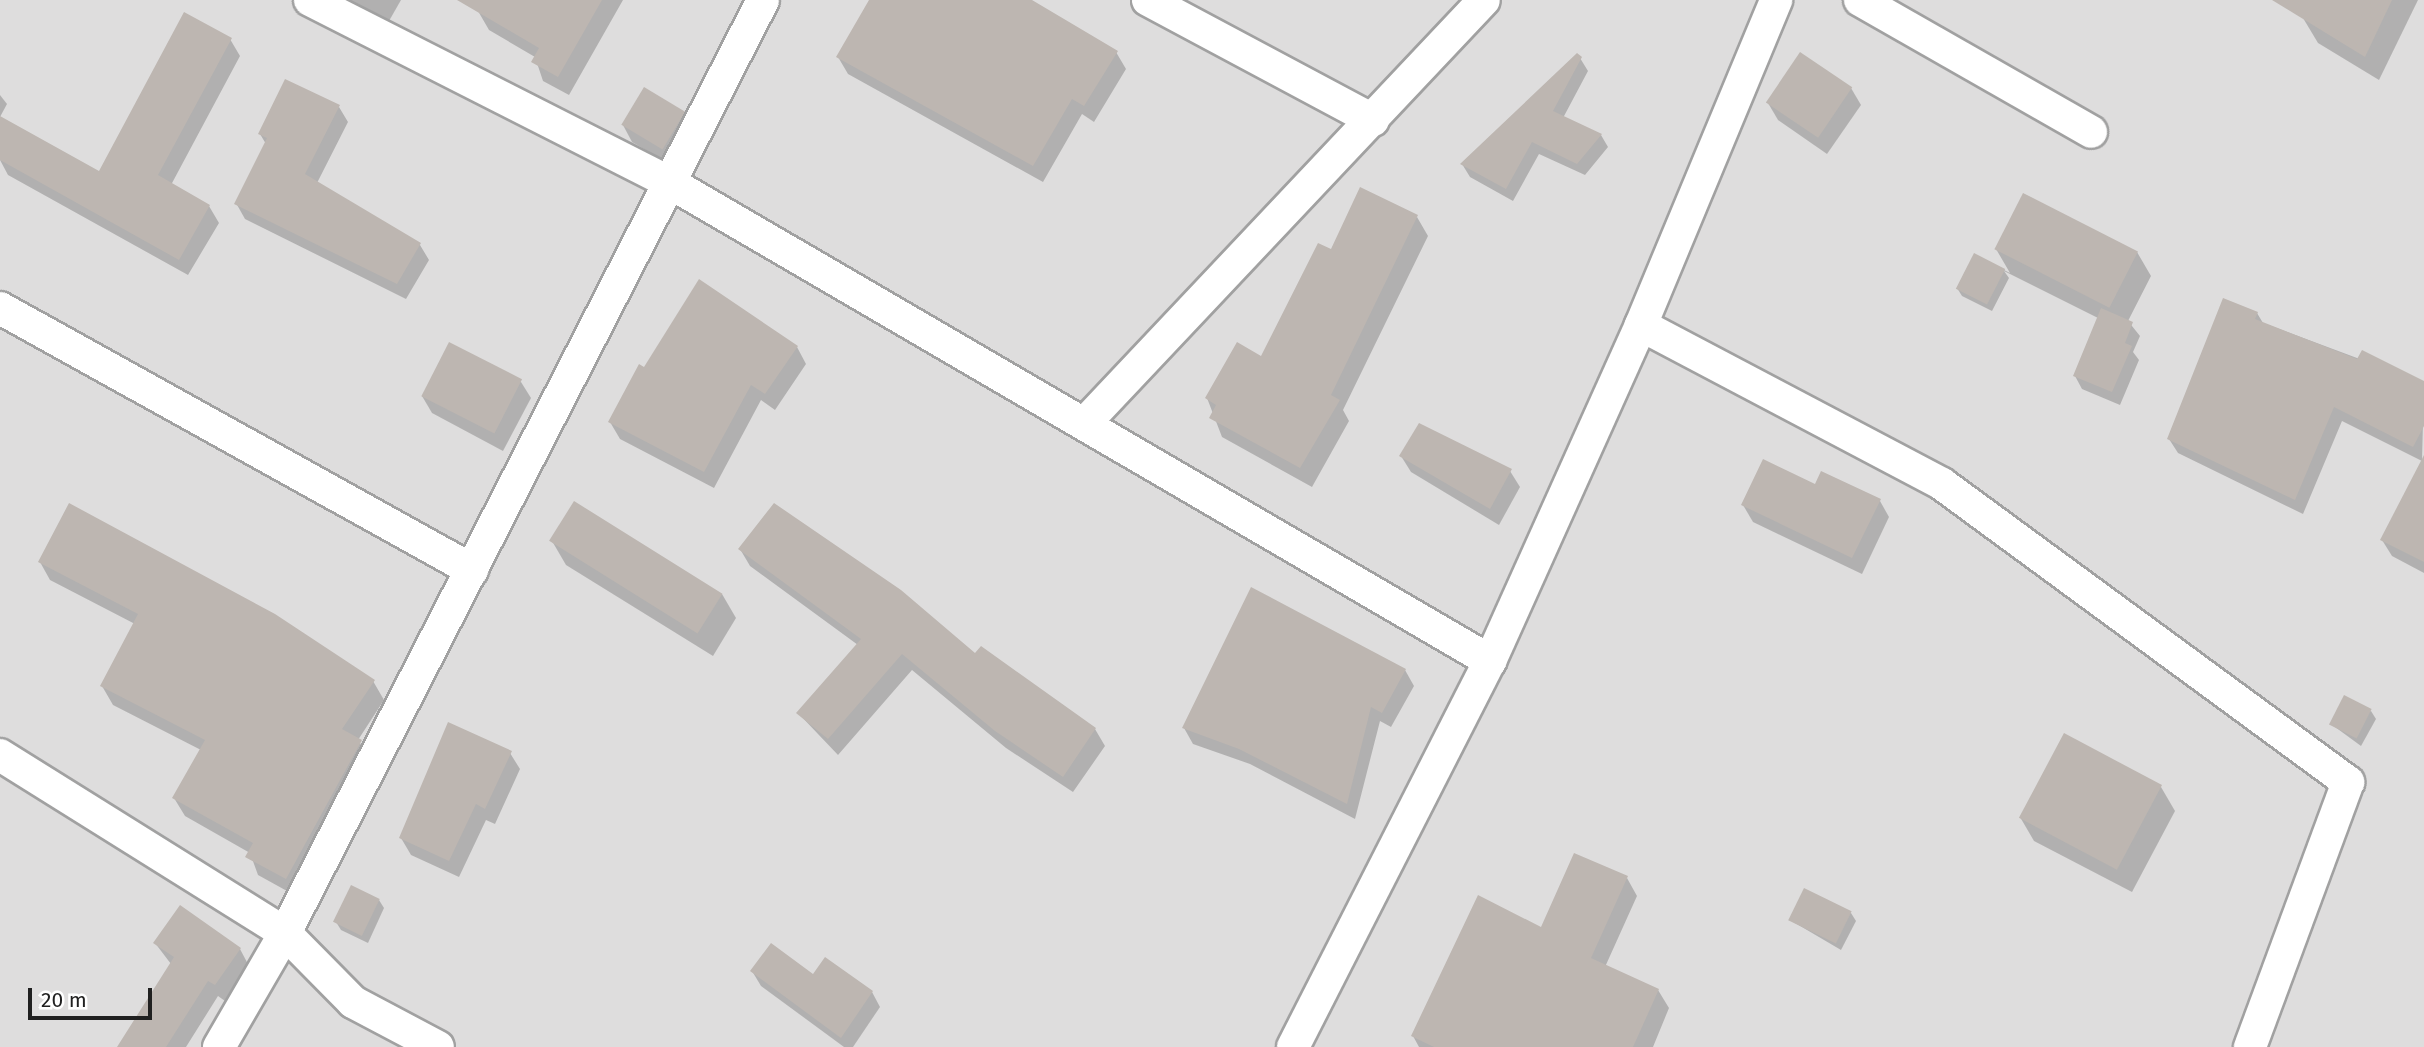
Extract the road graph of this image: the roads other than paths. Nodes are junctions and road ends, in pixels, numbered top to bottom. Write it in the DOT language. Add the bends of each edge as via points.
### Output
graph roads {
  1 [pos="310,0"];
  2 [pos="763,0"];
  3 [pos="1148,0"];
  4 [pos="1484,0"];
  5 [pos="1776,0"];
  6 [pos="1860,0"];
  7 [pos="1373,120"];
  8 [pos="2091,132"];
  9 [pos="667,181"];
  10 [pos="0,309"];
  11 [pos="1641,325"];
  12 [pos="1085,423"];
  13 [pos="472,570"];
  14 [pos="1490,661"];
  15 [pos="0,755"];
  16 [pos="285,933"];
  17 [pos="219,1047"];
  18 [pos="439,1047"];
  19 [pos="1293,1047"];
  20 [pos="2250,1047"];
  1 -- 9 [label="street"];
  2 -- 9 [label="street"];
  3 -- 7 [label="street"];
  4 -- 7 [label="street"];
  5 -- 11 [label="street"];
  6 -- 8 [label="street"];
  7 -- 12 [label="street"];
  9 -- 12 [label="street"];
  9 -- 13 [label="street"];
  10 -- 13 [label="street"];
  11 -- 14 [label="street"];
  11 -- 20 [label="street" via="1942,484 2348,782"];
  12 -- 14 [label="street"];
  13 -- 16 [label="street"];
  14 -- 19 [label="street"];
  15 -- 16 [label="street"];
  16 -- 17 [label="street"];
  16 -- 18 [label="street" via="352,1002"];
}
